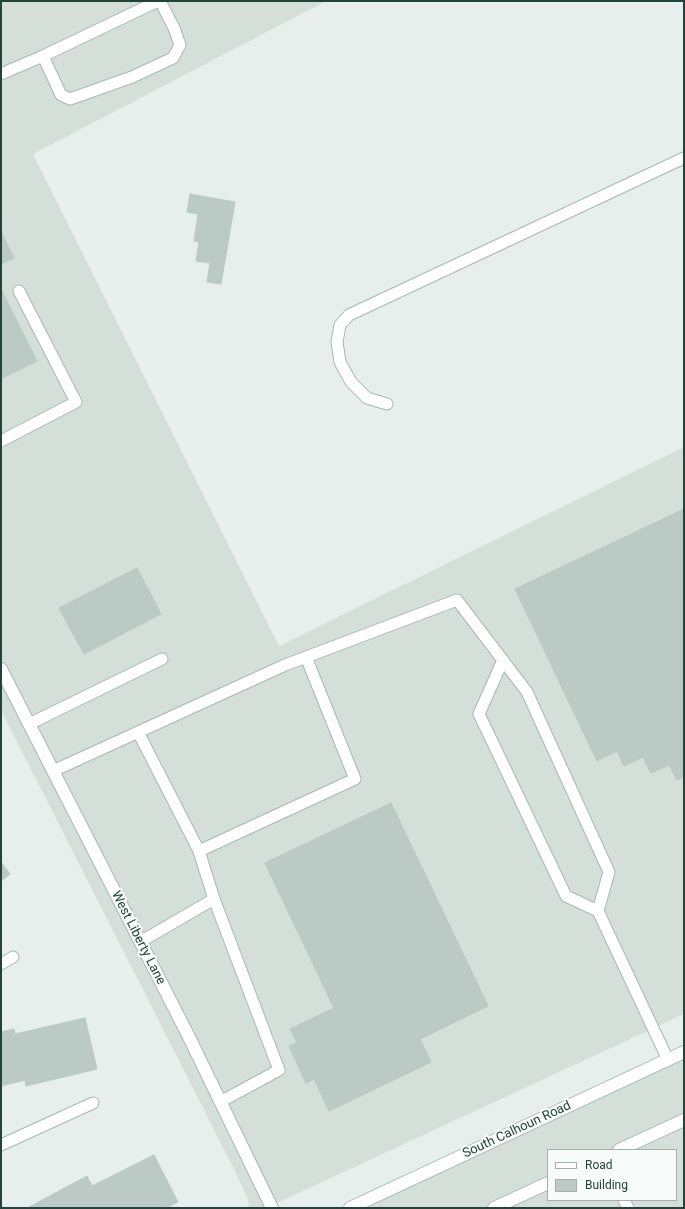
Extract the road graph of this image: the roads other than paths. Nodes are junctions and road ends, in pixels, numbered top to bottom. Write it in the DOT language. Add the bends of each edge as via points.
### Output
graph roads {
  1 [pos="159,1"];
  2 [pos="43,56"];
  3 [pos="1,74"];
  4 [pos="684,158"];
  5 [pos="18,291"];
  6 [pos="387,404"];
  7 [pos="1,441"];
  8 [pos="306,657"];
  9 [pos="162,659"];
  10 [pos="503,660"];
  11 [pos="1,669"];
  12 [pos="29,724"];
  13 [pos="138,732"];
  14 [pos="53,771"];
  15 [pos="199,851"];
  16 [pos="214,899"];
  17 [pos="598,910"];
  18 [pos="140,942"];
  19 [pos="13,957"];
  20 [pos="1,964"];
  21 [pos="684,1052"];
  22 [pos="668,1060"];
  23 [pos="220,1102"];
  24 [pos="93,1103"];
  25 [pos="684,1120"];
  26 [pos="1,1145"];
  27 [pos="621,1149"];
  28 [pos="547,1183"];
  29 [pos="272,1208"];
  30 [pos="350,1208"];
  31 [pos="494,1208"];
  1 -- 2 [label="lane"];
  1 -- 2 [label="lane" via="180,44 173,58 132,77 70,99 61,95"];
  2 -- 3 [label="lane"];
  4 -- 6 [label="lane" via="349,314 340,326 337,342 340,362 351,382 367,398"];
  5 -- 7 [label="lane" via="76,402"];
  8 -- 10 [label="lane" via="457,600"];
  8 -- 13 [label="lane"];
  8 -- 15 [label="lane" via="355,779"];
  9 -- 12 [label="lane"];
  10 -- 17 [label="lane" via="527,692 609,872"];
  10 -- 17 [label="lane" via="479,714 566,896"];
  11 -- 12 [label="street, West Liberty Lane"];
  12 -- 14 [label="street, West Liberty Lane"];
  13 -- 14 [label="lane"];
  13 -- 15 [label="lane"];
  14 -- 18 [label="street, West Liberty Lane"];
  15 -- 16 [label="lane"];
  16 -- 18 [label="lane"];
  16 -- 23 [label="lane" via="279,1070"];
  17 -- 22 [label="lane"];
  18 -- 23 [label="street, West Liberty Lane"];
  19 -- 20 [label="lane"];
  21 -- 22 [label="street, South Calhoun Road"];
  22 -- 30 [label="street, South Calhoun Road"];
  23 -- 29 [label="street, West Liberty Lane"];
  24 -- 26 [label="lane"];
  25 -- 27 [label="street"];
  28 -- 31 [label="street"];
}
